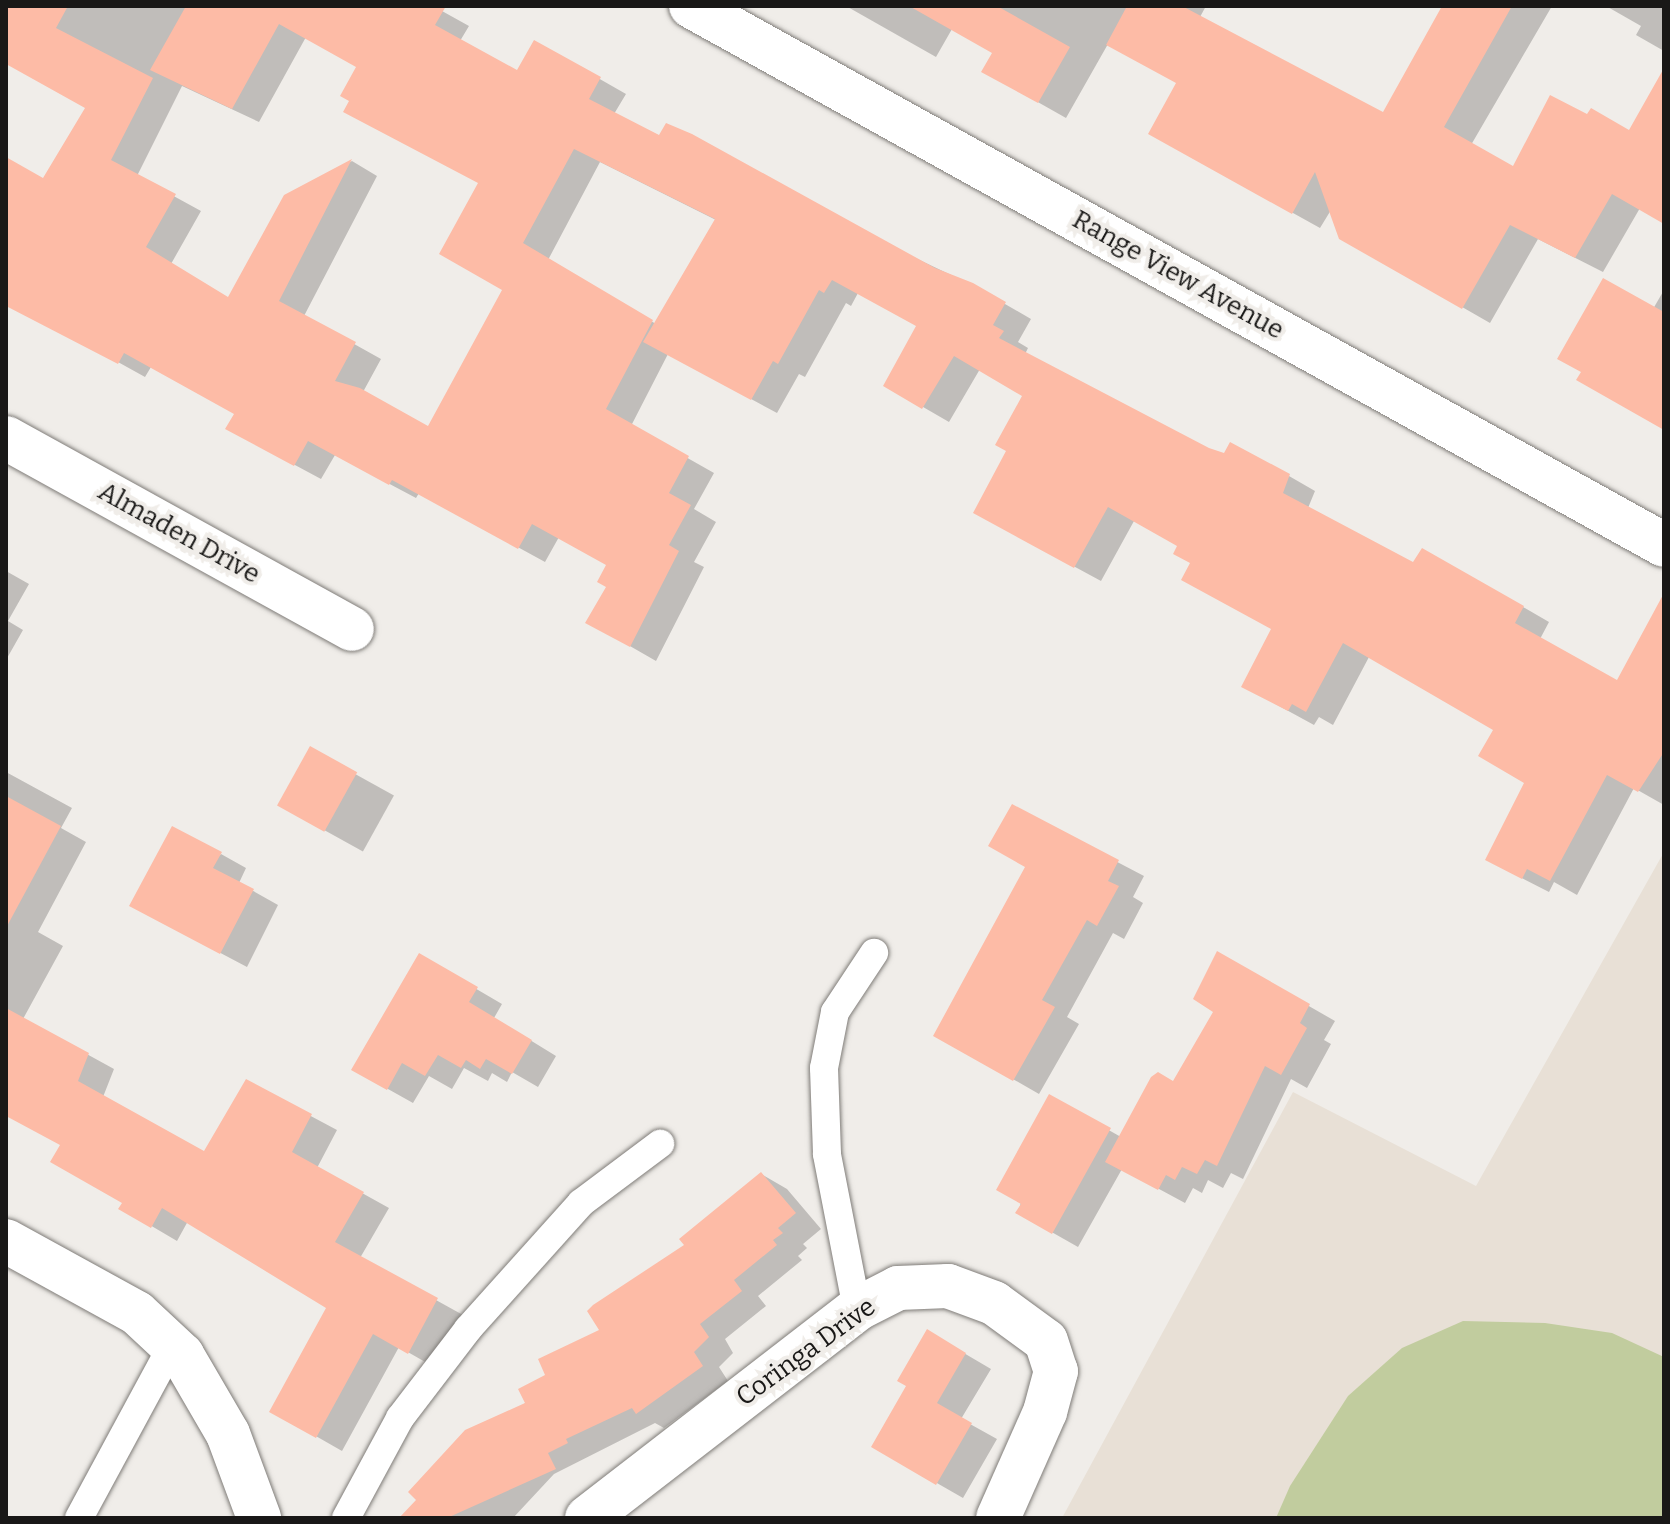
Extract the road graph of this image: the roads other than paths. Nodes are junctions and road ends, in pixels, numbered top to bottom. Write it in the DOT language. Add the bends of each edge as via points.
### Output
graph roads {
  1 [pos="716,12"];
  2 [pos="6,438"];
  3 [pos="1664,545"];
  4 [pos="352,629"];
  5 [pos="874,953"];
  6 [pos="660,1144"];
  7 [pos="6,1241"];
  8 [pos="857,1309"];
  9 [pos="172,1346"];
  10 [pos="79,1518"];
  11 [pos="259,1518"];
  12 [pos="346,1518"];
  13 [pos="587,1518"];
  14 [pos="998,1518"];
  1 -- 3 [label="street, Range View Avenue"];
  2 -- 4 [label="street, Almaden Drive"];
  5 -- 8 [label="lane" via="835,1012 824,1068 827,1154"];
  6 -- 12 [label="lane" via="581,1203 468,1329 400,1418"];
  7 -- 9 [label="street" via="137,1313"];
  8 -- 13 [label="street, Coringa Drive"];
  8 -- 14 [label="street, Coringa Drive" via="898,1288 948,1286 994,1303 1046,1341 1056,1371 1049,1398"];
  9 -- 10 [label="lane"];
  9 -- 11 [label="street" via="228,1434"];
}
